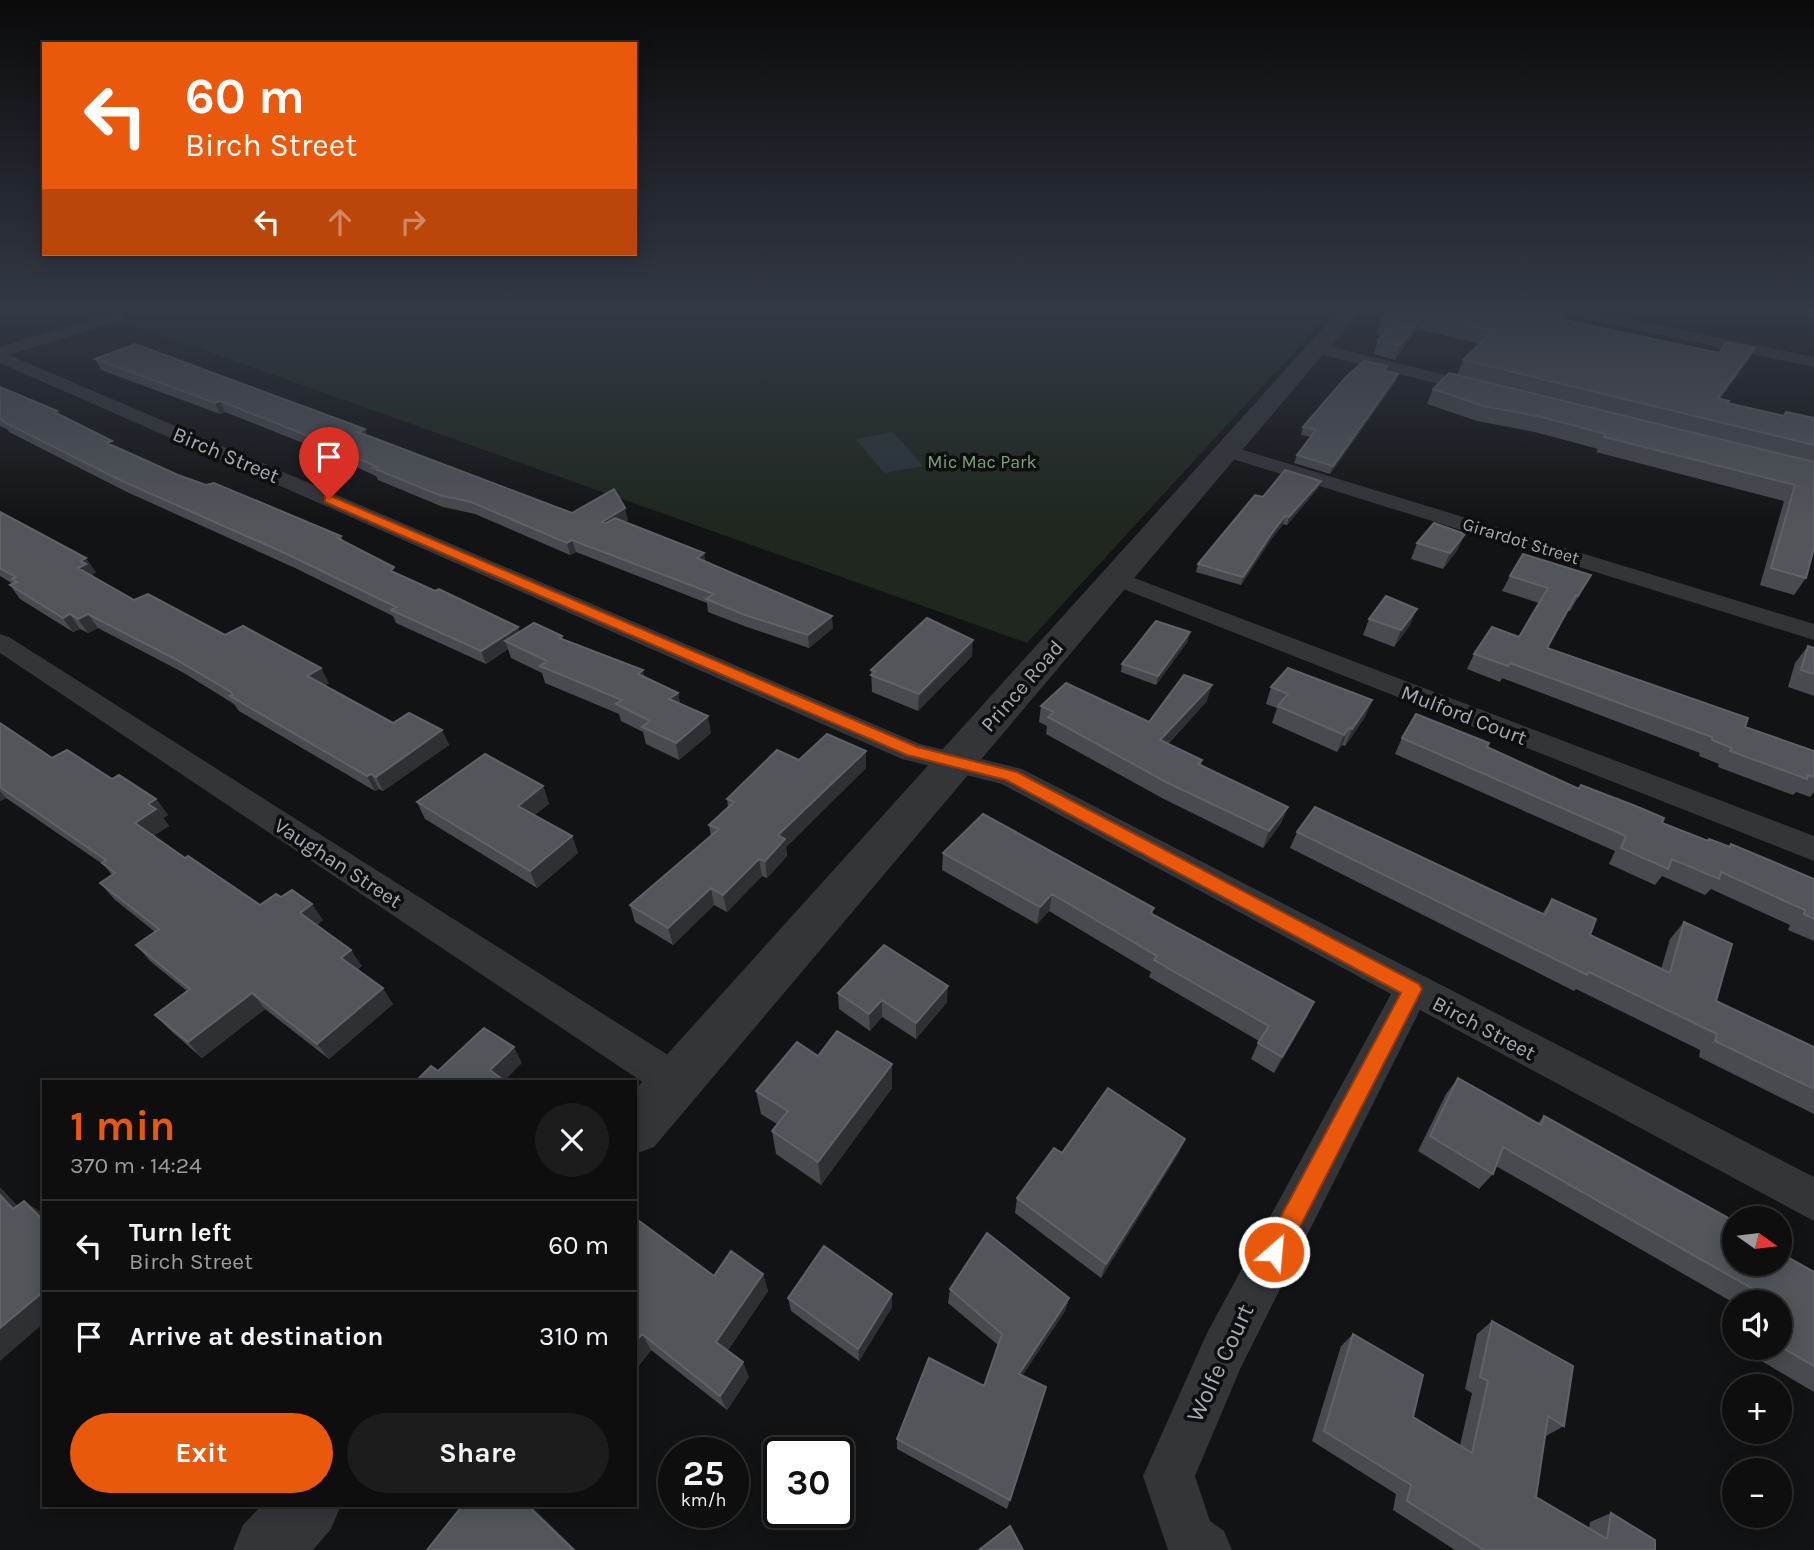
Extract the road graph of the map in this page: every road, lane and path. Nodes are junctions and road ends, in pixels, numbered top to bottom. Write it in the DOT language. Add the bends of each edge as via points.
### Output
graph roads {
  1 [pos="58,379"];
  2 [pos="1290,379"];
  3 [pos="1442,379"];
  4 [pos="1505,395"];
  5 [pos="1227,451"];
  6 [pos="1116,578"];
  7 [pos="1814,632"];
  8 [pos="0,642"];
  9 [pos="956,762"];
  10 [pos="1814,849"];
  11 [pos="1412,989"];
  12 [pos="677,1082"];
  13 [pos="637,1127"];
  14 [pos="1814,1200"];
  15 [pos="305,1507"];
  16 [pos="268,1550"];
  17 [pos="1205,1550"];
  1 -- 9 [label="street, Birch Street" via="912,752"];
  2 -- 5 [label="street, Prince Road"];
  3 -- 4 [label="street"];
  5 -- 6 [label="street, Prince Road"];
  5 -- 7 [label="street, Girardot Street"];
  6 -- 9 [label="street, Prince Road"];
  6 -- 10 [label="street, Mulford Court"];
  8 -- 12 [label="street, Vaughan Street"];
  9 -- 11 [label="street, Birch Street" via="1011,776"];
  9 -- 12 [label="street, Prince Road"];
  11 -- 14 [label="street, Birch Street"];
  11 -- 17 [label="street, Wolfe Court" via="1223,1350 1169,1476 1190,1539"];
  12 -- 13 [label="street, Prince Road"];
  15 -- 16 [label="street"];
}
